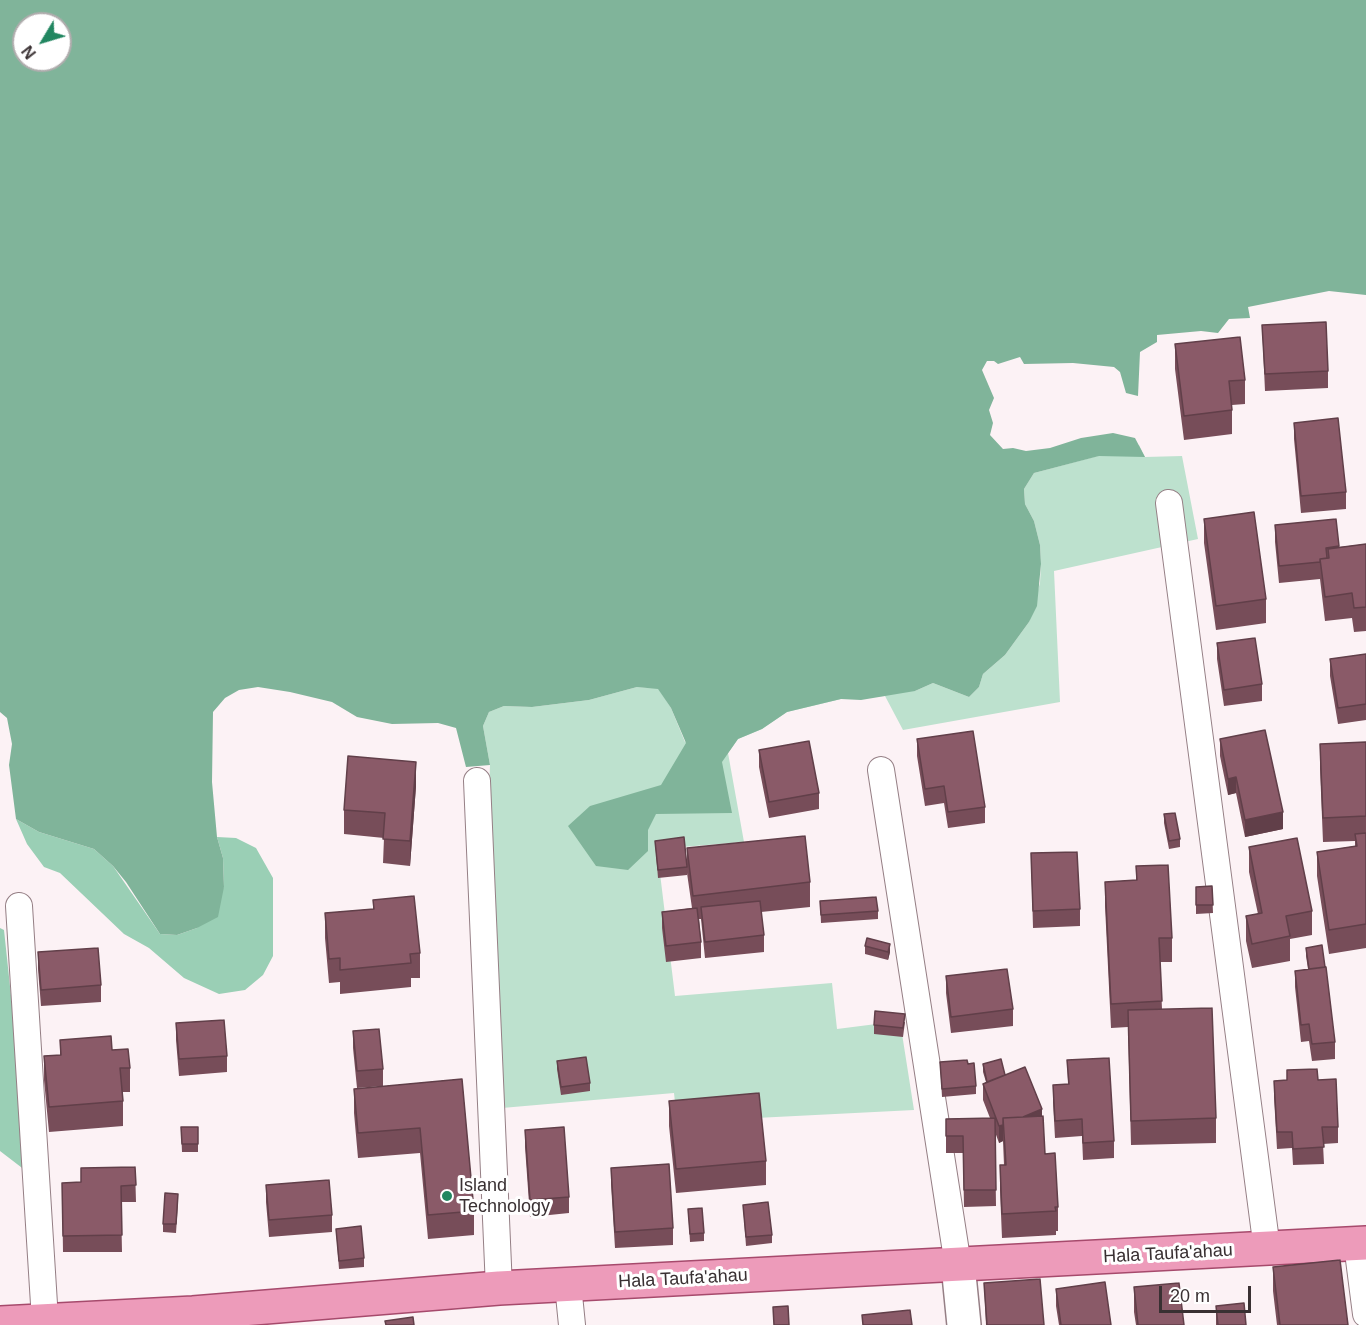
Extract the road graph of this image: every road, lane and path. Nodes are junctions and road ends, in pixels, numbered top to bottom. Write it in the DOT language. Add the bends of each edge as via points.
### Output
graph roads {
  1 [pos="1169,503"];
  2 [pos="881,770"];
  3 [pos="477,781"];
  4 [pos="19,906"];
  5 [pos="1361,1244"];
  6 [pos="1267,1249"];
  7 [pos="958,1265"];
  8 [pos="568,1285"];
  9 [pos="499,1288"];
  10 [pos="1366,1314"];
  11 [pos="194,1319"];
  12 [pos="45,1320"];
  13 [pos="0,1323"];
  14 [pos="572,1325"];
  15 [pos="964,1325"];
  1 -- 6 [label="street"];
  2 -- 7 [label="street"];
  3 -- 9 [label="street"];
  4 -- 12 [label="street"];
  5 -- 6 [label="main road, Hala Taufa'ahau"];
  5 -- 10 [label="street"];
  6 -- 7 [label="main road, Hala Taufa'ahau"];
  7 -- 8 [label="main road, Hala Taufa'ahau"];
  7 -- 15 [label="street"];
  8 -- 9 [label="main road, Hala Taufa'ahau"];
  8 -- 14 [label="street"];
  9 -- 11 [label="main road, Hala Taufa'ahau"];
  11 -- 12 [label="main road, Hala Taufa'ahau"];
  12 -- 13 [label="main road, Hala Taufa'ahau"];
}
